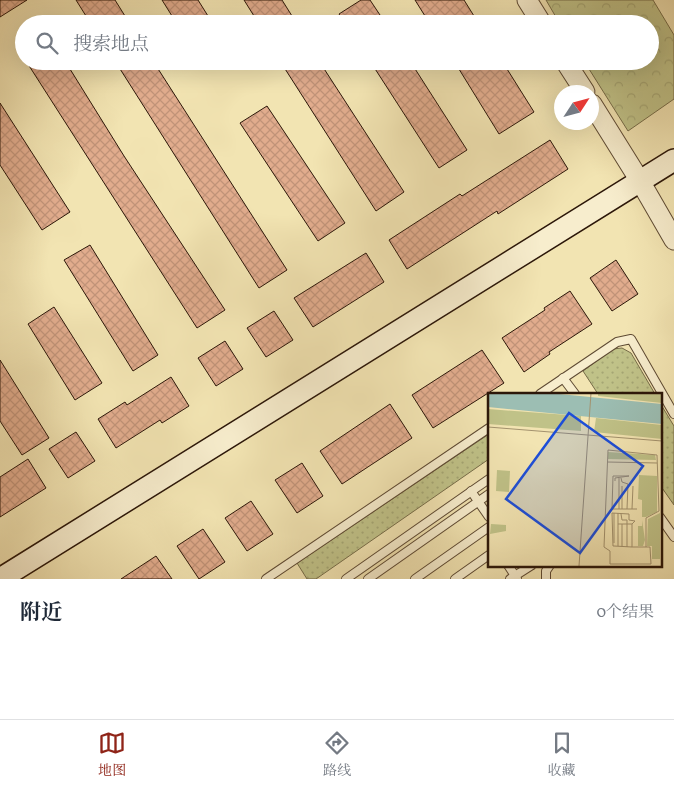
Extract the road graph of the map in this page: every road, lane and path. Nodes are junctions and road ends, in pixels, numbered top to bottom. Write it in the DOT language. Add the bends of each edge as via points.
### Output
graph roads {
  1 [pos="527,0"];
  2 [pos="536,15"];
  3 [pos="571,70"];
  4 [pos="580,85"];
  5 [pos="599,115"];
  6 [pos="674,160"];
  7 [pos="640,181"];
  8 [pos="674,240"];
  9 [pos="563,378"];
  10 [pos="541,393"];
  11 [pos="573,393"];
  12 [pos="662,393"];
  13 [pos="662,394"];
  14 [pos="674,414"];
  15 [pos="488,429"];
  16 [pos="488,480"];
  17 [pos="471,492"];
  18 [pos="488,495"];
  19 [pos="478,502"];
  20 [pos="488,516"];
  21 [pos="662,521"];
  22 [pos="486,529"];
  23 [pos="674,537"];
  24 [pos="488,556"];
  25 [pos="508,566"];
  26 [pos="531,566"];
  27 [pos="549,566"];
  28 [pos="426,576"];
  29 [pos="514,578"];
  30 [pos="0,579"];
  31 [pos="266,579"];
  32 [pos="346,579"];
  33 [pos="368,579"];
  34 [pos="415,579"];
  35 [pos="455,579"];
  36 [pos="546,579"];
  1 -- 2 [label="street"];
  3 -- 4 [label="street"];
  5 -- 7 [label="street"];
  6 -- 7 [label="main road"];
  7 -- 8 [label="street"];
  7 -- 30 [label="main road"];
  9 -- 10 [label="lane"];
  9 -- 11 [label="lane"];
  9 -- 12 [label="lane" via="617,342 630,339"];
  13 -- 14 [label="lane"];
  15 -- 31 [label="lane"];
  16 -- 17 [label="lane"];
  17 -- 19 [label="lane"];
  17 -- 32 [label="lane"];
  18 -- 19 [label="lane"];
  19 -- 20 [label="lane"];
  19 -- 33 [label="lane"];
  21 -- 23 [label="lane"];
  22 -- 28 [label="lane"];
  24 -- 35 [label="lane"];
  25 -- 29 [label="lane"];
  26 -- 29 [label="lane"];
  27 -- 36 [label="lane"];
  28 -- 34 [label="lane"];
}
